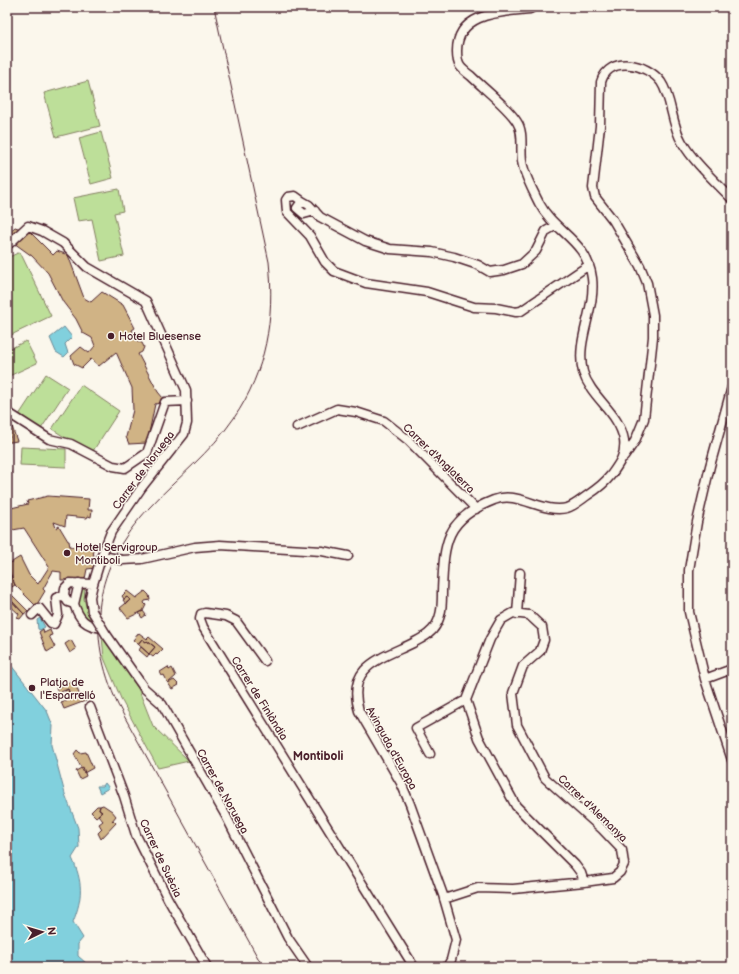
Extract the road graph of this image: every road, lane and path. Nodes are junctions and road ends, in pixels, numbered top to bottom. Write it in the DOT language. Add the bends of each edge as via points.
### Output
graph roads {
  1 [pos="533,7"];
  2 [pos="732,200"];
  3 [pos="555,226"];
  4 [pos="10,243"];
  5 [pos="589,265"];
  6 [pos="732,387"];
  7 [pos="187,401"];
  8 [pos="10,414"];
  9 [pos="297,427"];
  10 [pos="623,460"];
  11 [pos="476,509"];
  12 [pos="105,556"];
  13 [pos="348,556"];
  14 [pos="520,573"];
  15 [pos="79,583"];
  16 [pos="93,584"];
  17 [pos="64,595"];
  18 [pos="74,604"];
  19 [pos="517,614"];
  20 [pos="32,615"];
  21 [pos="104,631"];
  22 [pos="265,661"];
  23 [pos="732,669"];
  24 [pos="704,679"];
  25 [pos="466,700"];
  26 [pos="90,707"];
  27 [pos="430,754"];
  28 [pos="732,760"];
  29 [pos="584,882"];
  30 [pos="444,899"];
  31 [pos="207,967"];
  32 [pos="308,967"];
  33 [pos="414,967"];
  34 [pos="447,967"];
  1 -- 3 [label="street" via="488,14 471,22 459,38 457,52 460,66 518,122 522,165 540,204"];
  2 -- 10 [label="street, Avinguda d'Europa" via="681,141 660,81 649,71 625,64 616,66 603,75 593,188 595,197 613,220 640,266 653,314 644,419"];
  3 -- 5 [label="street" via="574,240 586,255"];
  3 -- 5 [label="street" via="546,231 536,251 522,264 490,272 454,257 432,252 390,249 365,242 320,217 309,205 295,196 286,200 287,212 310,236 325,262 334,271 366,283 427,292 470,306 521,311"];
  4 -- 7 [label="street, Carrer de Noruega" via="28,226 42,231 63,243 87,267 146,301 186,390"];
  5 -- 10 [label="street" via="592,296 582,340 581,361 591,387 620,427 624,441"];
  6 -- 24 [label="street" via="710,466 689,570 689,612"];
  7 -- 8 [label="street" via="165,402 147,453 125,468 113,466 71,444 49,439"];
  7 -- 12 [label="street, Carrer de Noruega" via="184,434 142,487 116,526"];
  9 -- 11 [label="street, Carrer d'Anglaterra" via="337,409 384,421 408,440"];
  10 -- 11 [label="street, Avinguda d'Europa" via="605,483 568,508 552,508 504,497"];
  11 -- 30 [label="street, Avinguda d'Europa" via="453,528 449,535 444,553 442,610 438,622 432,631 422,638 366,666 358,680 356,691 356,701 364,722 391,765 410,804"];
  12 -- 13 [label="street, bridge" via="122,560 142,559 195,547 220,546 322,551"];
  12 -- 16 [label="street, Carrer de Noruega"];
  14 -- 19 [label="street"];
  15 -- 16 [label="street"];
  15 -- 17 [label="street" via="70,583 65,588"];
  15 -- 18 [label="street"];
  16 -- 21 [label="street, Carrer de Noruega, bridge" via="90,597 92,611"];
  17 -- 18 [label="street" via="68,602"];
  17 -- 20 [label="street" via="56,598 58,614 54,624 39,608"];
  18 -- 21 [label="street" via="84,623"];
  19 -- 25 [label="street" via="513,613 501,620 493,633"];
  19 -- 29 [label="street, Carrer d'Alemanya" via="529,615 542,627 544,640 540,651 523,666 513,693 518,725 545,778 622,850 624,864 613,878"];
  21 -- 32 [label="street, Carrer de Noruega" via="144,688 162,704 226,816 288,938"];
  22 -- 33 [label="street, Carrer de Finlàndia" via="236,621 226,616 205,612 201,614 203,627"];
  23 -- 24 [label="street"];
  24 -- 28 [label="street"];
  25 -- 27 [label="street" via="416,728"];
  25 -- 29 [label="street" via="479,738 516,806 575,865"];
  26 -- 31 [label="street, Carrer de Suècia" via="136,835 168,899"];
  29 -- 30 [label="street, Carrer d'Alemanya" via="513,889 478,888"];
  30 -- 34 [label="street, Avinguda d'Europa" via="456,940"];
}
